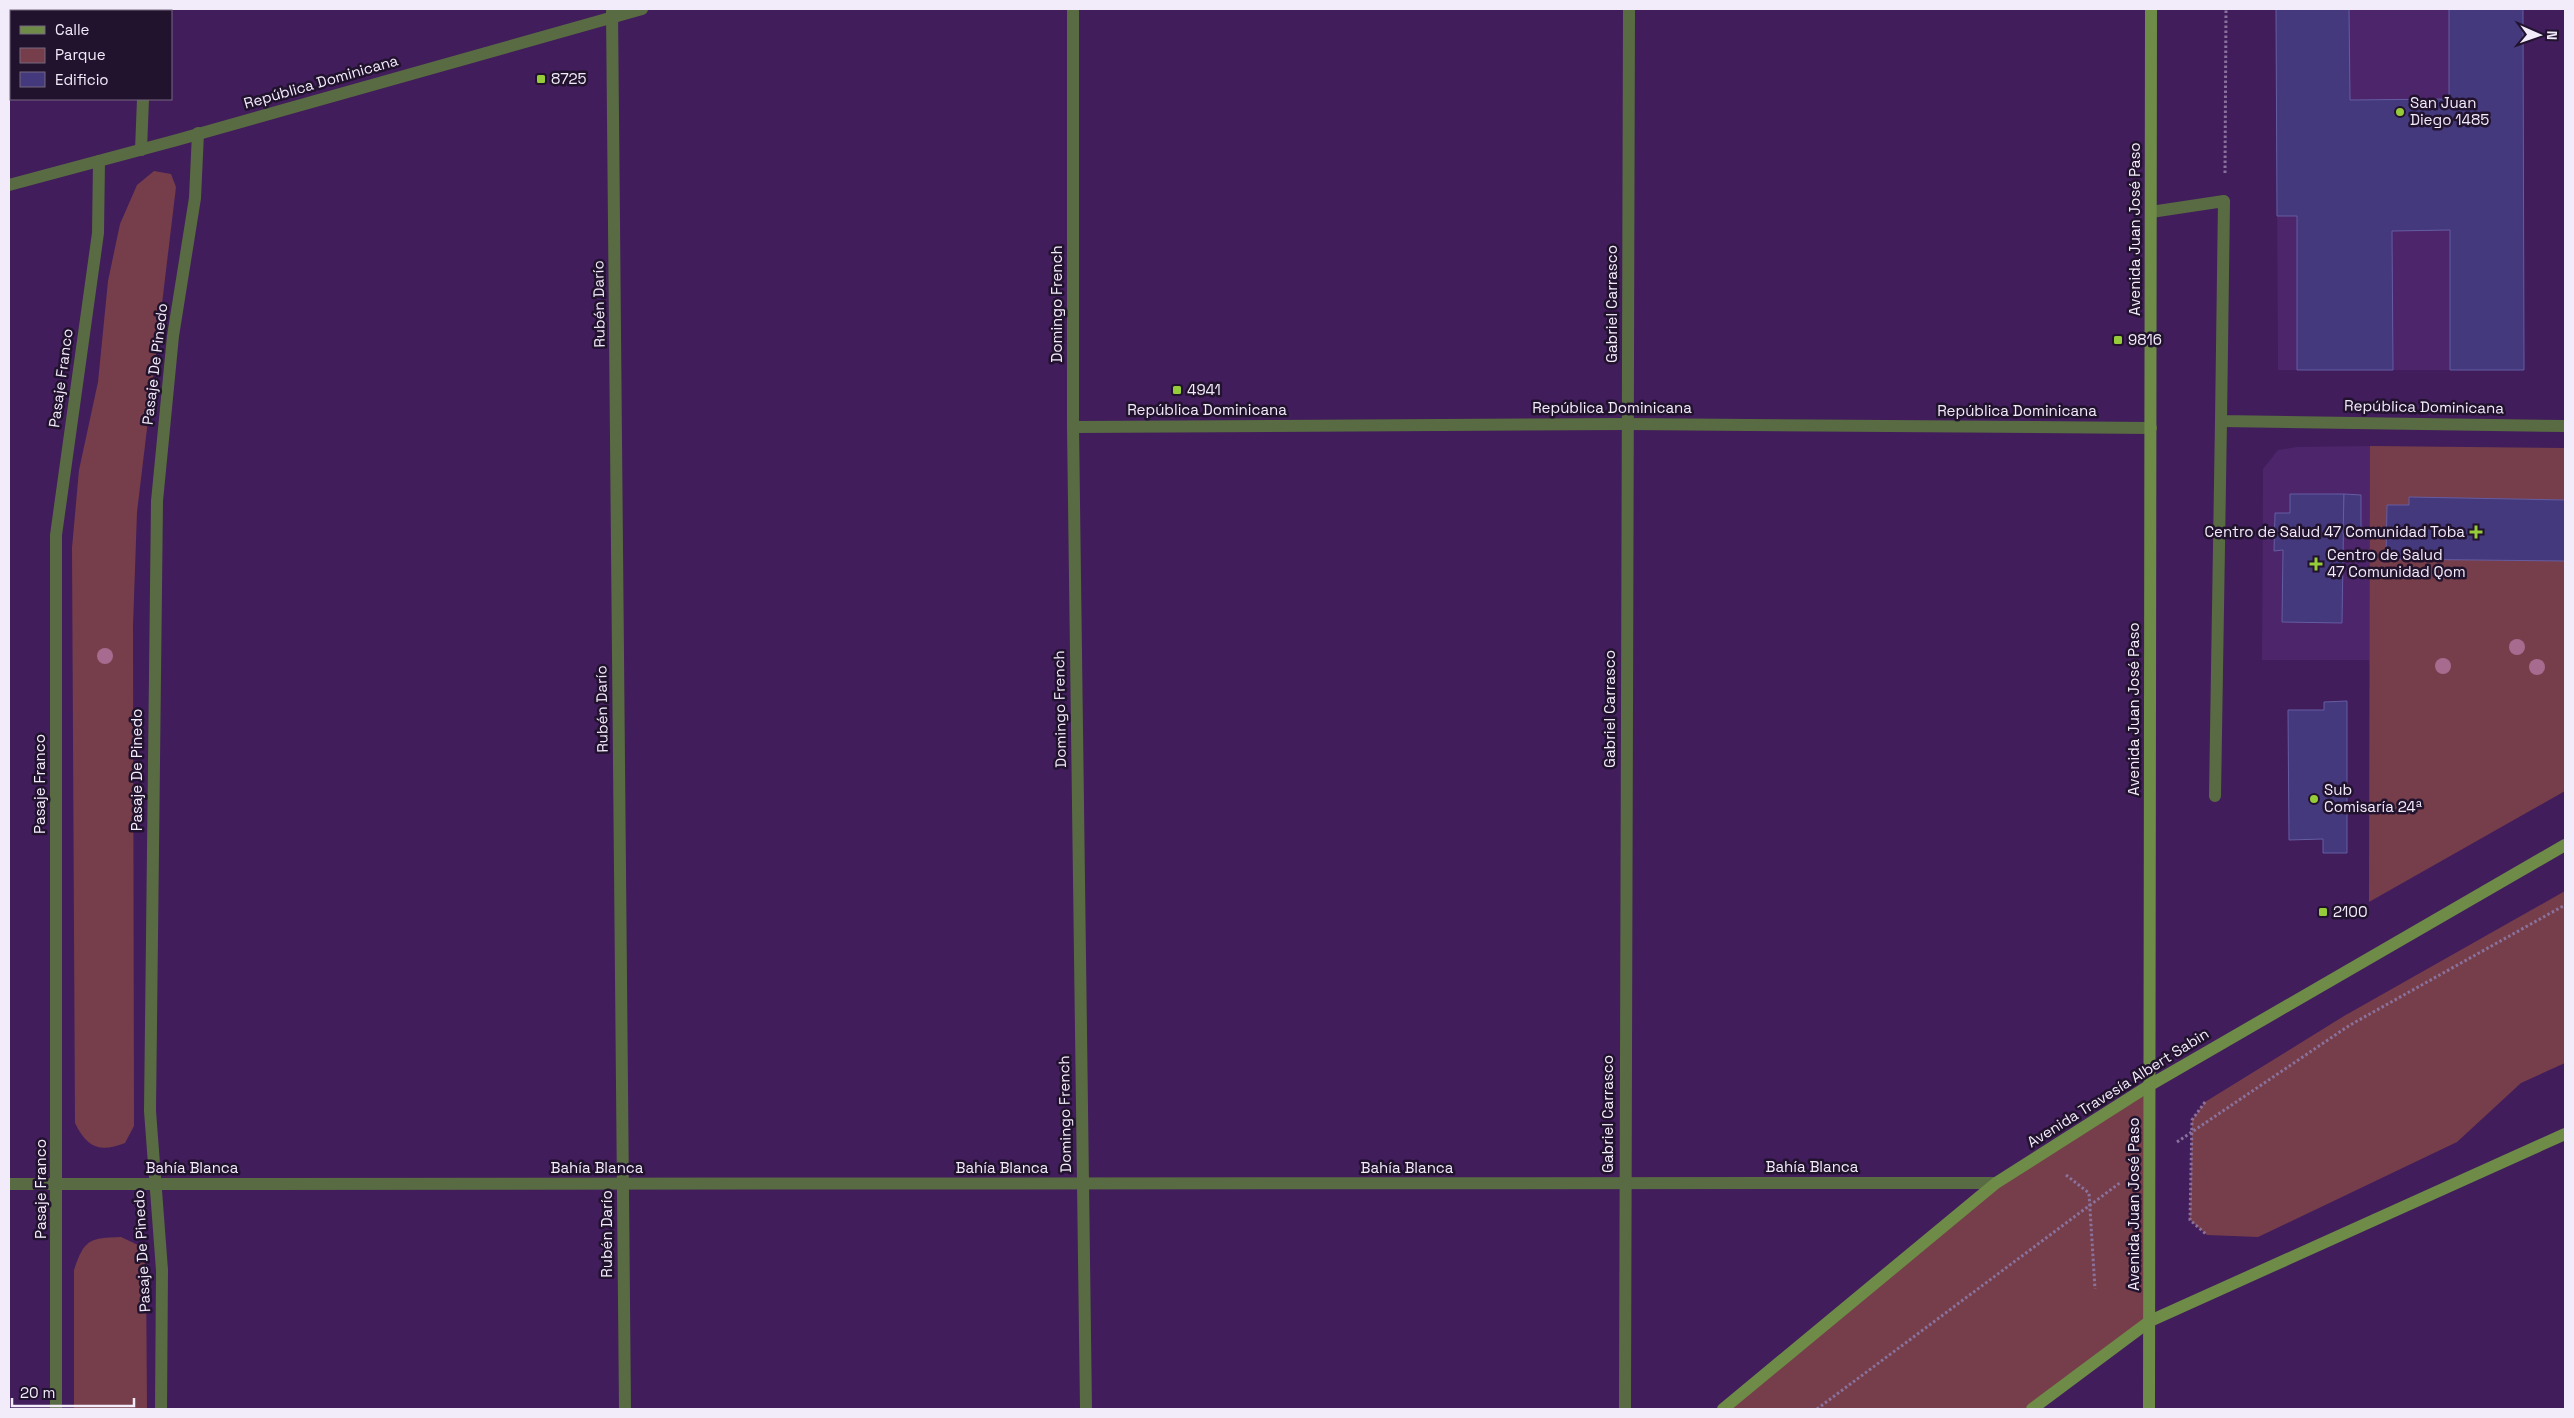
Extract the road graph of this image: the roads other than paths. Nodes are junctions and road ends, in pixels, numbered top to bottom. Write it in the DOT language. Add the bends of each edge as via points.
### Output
graph roads {
  1 [pos="642,9"];
  2 [pos="1073,9"];
  3 [pos="1629,9"];
  4 [pos="2151,9"];
  5 [pos="612,13"];
  6 [pos="143,100"];
  7 [pos="198,133"];
  8 [pos="141,150"];
  9 [pos="99,161"];
  10 [pos="9,185"];
  11 [pos="2151,212"];
  12 [pos="2221,421"];
  13 [pos="1628,424"];
  14 [pos="2565,426"];
  15 [pos="1073,427"];
  16 [pos="2151,428"];
  17 [pos="2215,796"];
  18 [pos="2565,845"];
  19 [pos="2150,1085"];
  20 [pos="2565,1134"];
  21 [pos="1996,1183"];
  22 [pos="9,1184"];
  23 [pos="57,1184"];
  24 [pos="155,1184"];
  25 [pos="1082,1184"];
  26 [pos="1624,1184"];
  27 [pos="623,1185"];
  28 [pos="2150,1321"];
  29 [pos="56,1409"];
  30 [pos="161,1409"];
  31 [pos="625,1409"];
  32 [pos="1086,1409"];
  33 [pos="1625,1409"];
  34 [pos="1723,1409"];
  35 [pos="2032,1409"];
  36 [pos="2149,1409"];
  1 -- 5 [label="street, República Dominicana"];
  2 -- 15 [label="street, Domingo French"];
  3 -- 13 [label="street, Gabriel Carrasco"];
  4 -- 11 [label="main road, Avenida Juan José Paso"];
  5 -- 7 [label="street, República Dominicana"];
  5 -- 27 [label="street, Rubén Darío"];
  6 -- 8 [label="street"];
  7 -- 8 [label="street, República Dominicana"];
  7 -- 24 [label="street, Pasaje De Pinedo" via="195,198 173,336 157,501 150,1111"];
  8 -- 9 [label="street, República Dominicana"];
  9 -- 10 [label="street, República Dominicana"];
  9 -- 23 [label="street, Pasaje Franco" via="98,233 56,535"];
  11 -- 12 [label="street" via="2224,200"];
  11 -- 16 [label="main road, Avenida Juan José Paso"];
  12 -- 14 [label="street, República Dominicana"];
  12 -- 17 [label="street"];
  13 -- 15 [label="street, República Dominicana"];
  13 -- 16 [label="street, República Dominicana"];
  13 -- 26 [label="street, Gabriel Carrasco"];
  15 -- 25 [label="street, Domingo French"];
  16 -- 19 [label="main road, Avenida Juan José Paso"];
  18 -- 19 [label="main road, Avenida Travesía Albert Sabin"];
  19 -- 21 [label="main road, Avenida Travesía Albert Sabin"];
  19 -- 28 [label="main road, Avenida Juan José Paso"];
  20 -- 28 [label="main road"];
  21 -- 26 [label="street, Bahía Blanca"];
  21 -- 34 [label="main road, Avenida Travesía Albert Sabin"];
  22 -- 23 [label="street, Bahía Blanca"];
  23 -- 24 [label="street, Bahía Blanca"];
  23 -- 29 [label="street, Pasaje Franco"];
  24 -- 27 [label="street, Bahía Blanca"];
  24 -- 30 [label="street, Pasaje De Pinedo" via="162,1270"];
  25 -- 26 [label="street, Bahía Blanca"];
  25 -- 27 [label="street, Bahía Blanca"];
  25 -- 32 [label="street, Domingo French"];
  26 -- 33 [label="street, Gabriel Carrasco"];
  27 -- 31 [label="street, Rubén Darío"];
  28 -- 35 [label="main road"];
  28 -- 36 [label="main road, Avenida Juan José Paso"];
}
